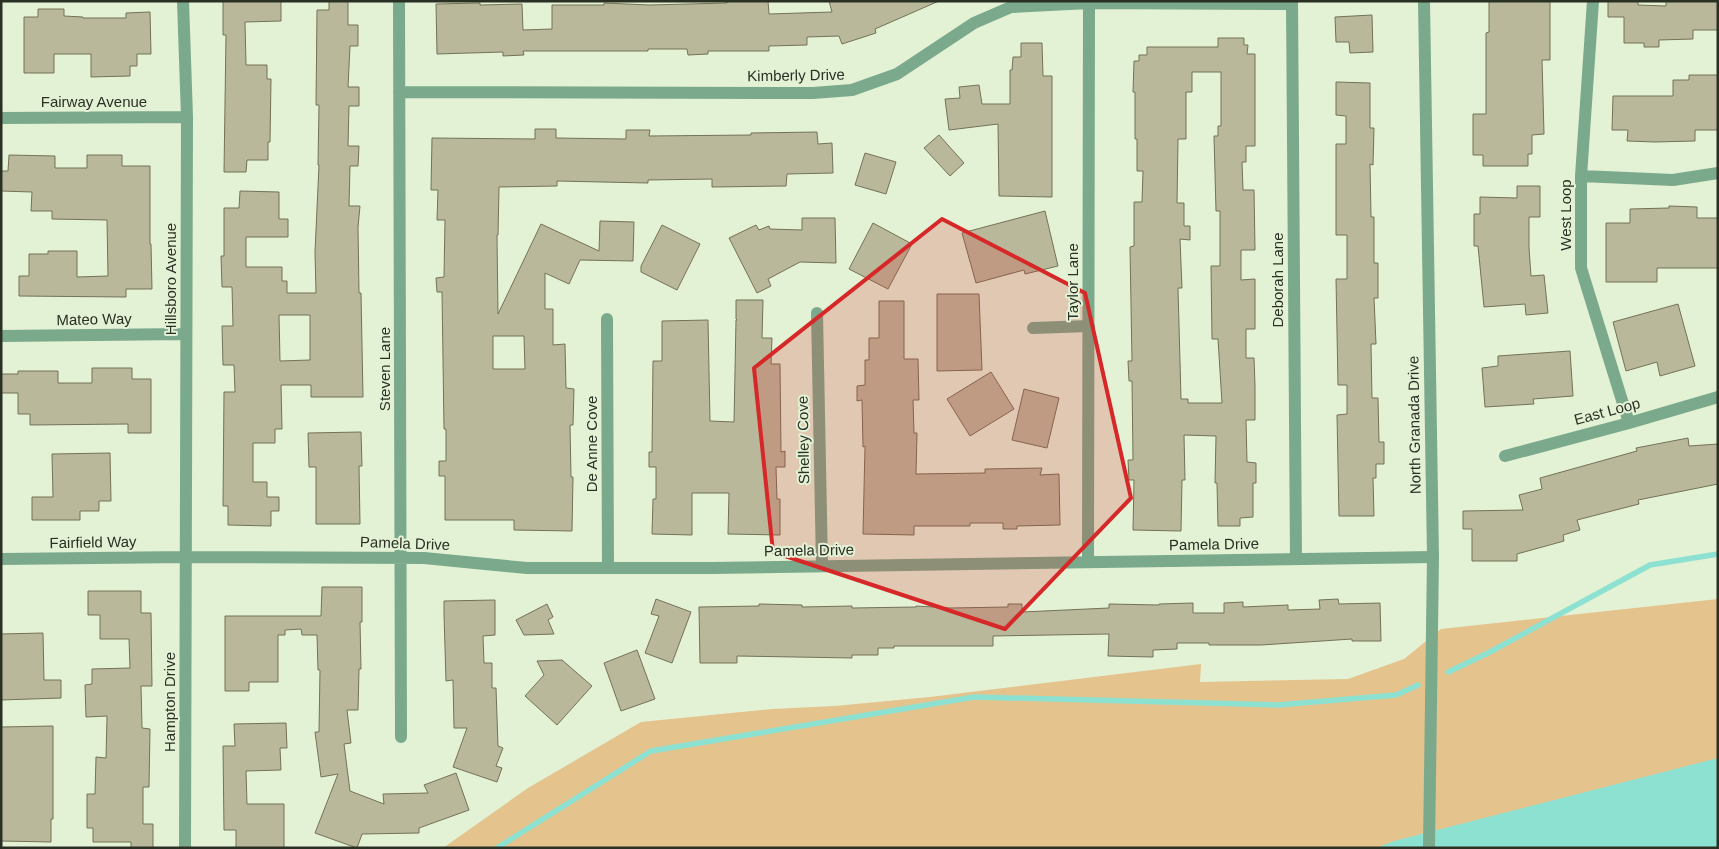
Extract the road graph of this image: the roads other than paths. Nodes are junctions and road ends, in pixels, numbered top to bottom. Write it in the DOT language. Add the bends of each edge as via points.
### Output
graph roads {
  1 [pos="183,1"];
  2 [pos="399,1"];
  3 [pos="1424,1"];
  4 [pos="1593,1"];
  5 [pos="1089,2"];
  6 [pos="1292,3"];
  7 [pos="399,92"];
  8 [pos="187,117"];
  9 [pos="1,118"];
  10 [pos="1718,173"];
  11 [pos="1581,176"];
  12 [pos="817,313"];
  13 [pos="607,319"];
  14 [pos="1089,326"];
  15 [pos="1033,328"];
  16 [pos="186,334"];
  17 [pos="1,336"];
  18 [pos="1718,397"];
  19 [pos="1629,423"];
  20 [pos="1504,456"];
  21 [pos="186,557"];
  22 [pos="1433,557"];
  23 [pos="401,558"];
  24 [pos="1296,559"];
  25 [pos="1,560"];
  26 [pos="1088,562"];
  27 [pos="822,566"];
  28 [pos="608,568"];
  29 [pos="401,737"];
  30 [pos="185,848"];
  31 [pos="1429,848"];
  1 -- 8 [label="street, Hillsboro Avenue"];
  2 -- 7 [label="street, Steven Lane"];
  3 -- 22 [label="street, North Granada Drive"];
  4 -- 11 [label="street, West Loop"];
  5 -- 6 [label="street, Kimberly Drive"];
  5 -- 7 [label="street, Kimberly Drive" via="1011,7 974,23 897,74 852,90 813,93"];
  5 -- 14 [label="street, Taylor Lane"];
  6 -- 24 [label="street, Deborah Lane"];
  7 -- 23 [label="street, Steven Lane"];
  8 -- 9 [label="street, Fairway Avenue"];
  8 -- 16 [label="street, Hillsboro Avenue"];
  10 -- 11 [label="street" via="1673,180"];
  11 -- 19 [label="street, West Loop" via="1581,268"];
  12 -- 27 [label="street, Shelley Cove"];
  13 -- 28 [label="street, De Anne Cove"];
  14 -- 15 [label="street"];
  14 -- 26 [label="street, Taylor Lane"];
  16 -- 17 [label="street, Mateo Way"];
  16 -- 21 [label="street, Hillsboro Avenue"];
  18 -- 19 [label="street, East Loop"];
  19 -- 20 [label="street, East Loop"];
  21 -- 23 [label="street, Pamela Drive"];
  21 -- 25 [label="street, Fairfield Way"];
  21 -- 30 [label="street, Hampton Drive"];
  22 -- 24 [label="street, Pamela Drive"];
  22 -- 31 [label="street, North Granada Drive"];
  23 -- 28 [label="street, Pamela Drive" via="527,568"];
  23 -- 29 [label="street, Steven Lane"];
  24 -- 26 [label="street, Pamela Drive"];
  26 -- 27 [label="street, Pamela Drive"];
  27 -- 28 [label="street, Pamela Drive"];
}
